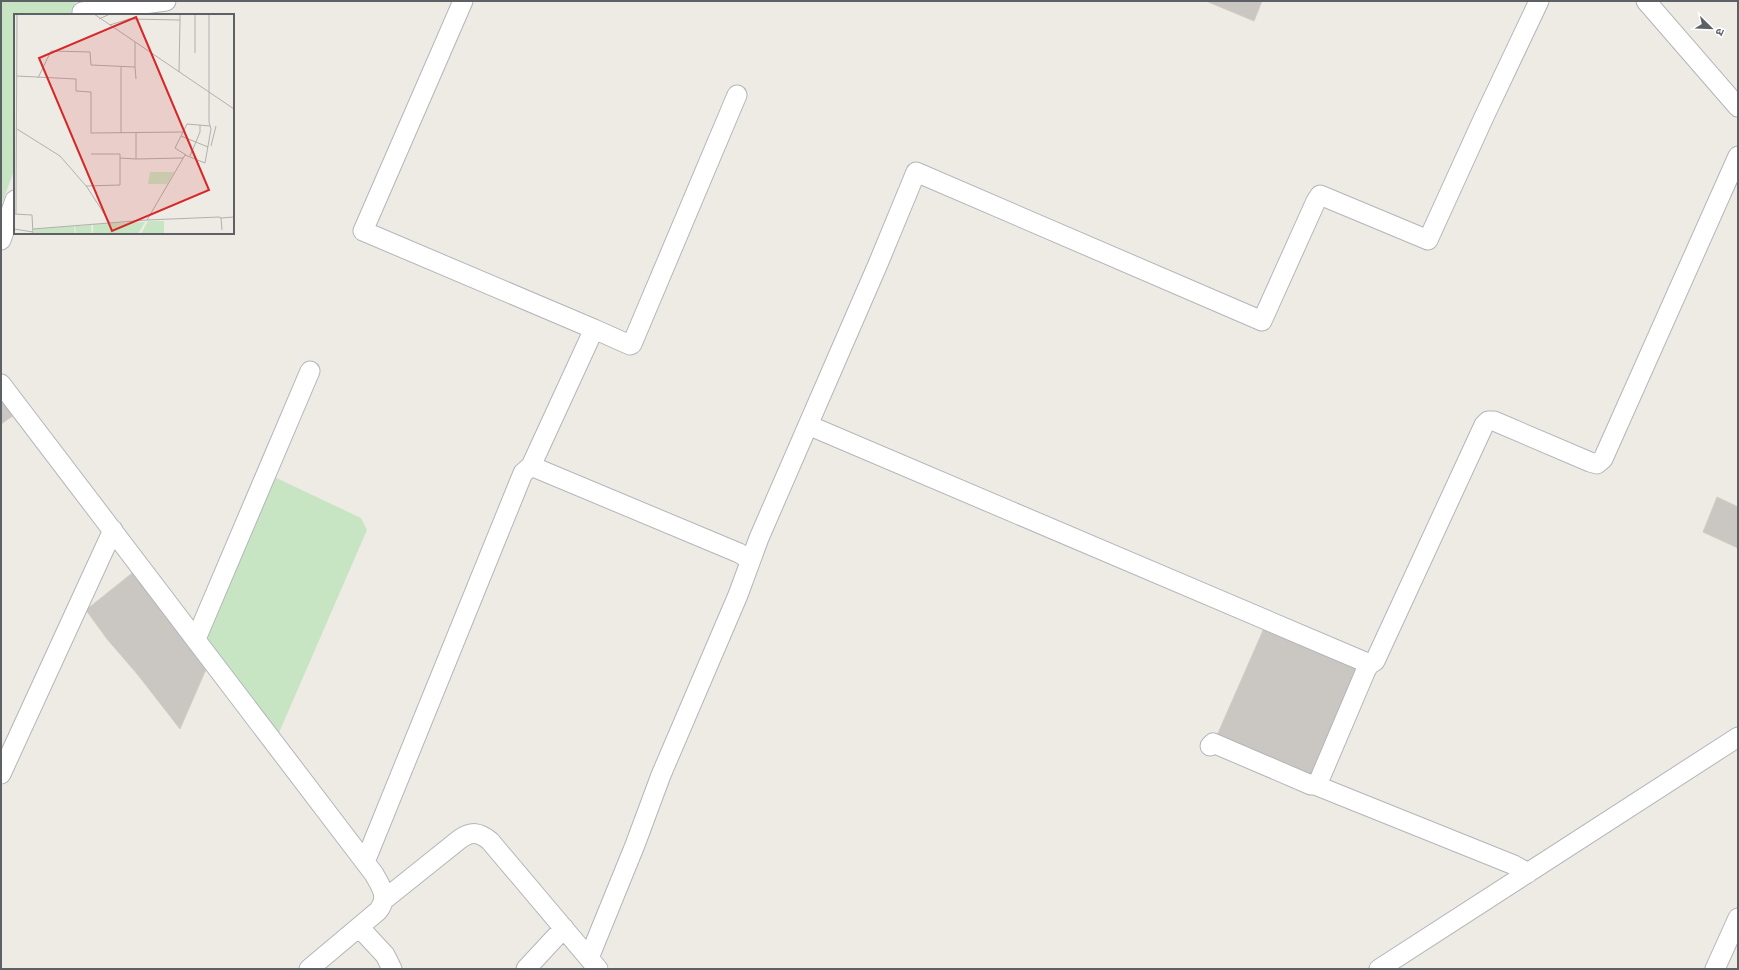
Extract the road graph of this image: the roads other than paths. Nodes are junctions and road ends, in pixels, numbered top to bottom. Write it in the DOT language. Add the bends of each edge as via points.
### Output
graph roads {
  1 [pos="166,1"];
  2 [pos="463,1"];
  3 [pos="1539,1"];
  4 [pos="1646,1"];
  5 [pos="82,9"];
  6 [pos="737,95"];
  7 [pos="1738,108"];
  8 [pos="1738,156"];
  9 [pos="14,203"];
  10 [pos="1,240"];
  11 [pos="594,329"];
  12 [pos="310,371"];
  13 [pos="1,384"];
  14 [pos="808,425"];
  15 [pos="531,466"];
  16 [pos="114,530"];
  17 [pos="750,560"];
  18 [pos="196,639"];
  19 [pos="1369,665"];
  20 [pos="1738,737"];
  21 [pos="1210,746"];
  22 [pos="1,774"];
  23 [pos="1315,785"];
  24 [pos="365,862"];
  25 [pos="1528,873"];
  26 [pos="385,899"];
  27 [pos="1738,918"];
  28 [pos="359,927"];
  29 [pos="564,928"];
  30 [pos="593,963"];
  31 [pos="309,969"];
  32 [pos="392,969"];
  33 [pos="526,969"];
  34 [pos="1379,969"];
  35 [pos="1715,969"];
  1 -- 5 [label="street"];
  2 -- 11 [label="street" via="363,231"];
  3 -- 14 [label="street" via="1428,240 1320,195 1262,321 916,172"];
  4 -- 7 [label="street"];
  6 -- 11 [label="street" via="632,344"];
  8 -- 19 [label="street" via="1603,459 1597,464 1590,462 1494,421 1488,421 1481,431 1375,661"];
  9 -- 10 [label="street"];
  11 -- 15 [label="street"];
  12 -- 18 [label="street"];
  13 -- 16 [label="street"];
  14 -- 17 [label="street"];
  14 -- 19 [label="street"];
  15 -- 17 [label="street" via="739,553"];
  15 -- 24 [label="street" via="523,473"];
  16 -- 18 [label="street"];
  16 -- 22 [label="street"];
  17 -- 30 [label="street" via="738,595 660,774"];
  18 -- 24 [label="street"];
  19 -- 23 [label="street"];
  20 -- 25 [label="street"];
  21 -- 23 [label="street" via="1213,744"];
  23 -- 25 [label="street" via="1514,865"];
  24 -- 26 [label="street" via="381,886"];
  25 -- 34 [label="street"];
  26 -- 28 [label="street" via="378,911"];
  26 -- 29 [label="street" via="460,839 468,834 479,833 490,841"];
  27 -- 35 [label="street"];
  28 -- 31 [label="street"];
  28 -- 32 [label="street" via="385,956"];
  29 -- 30 [label="street"];
  29 -- 33 [label="street"];
}
